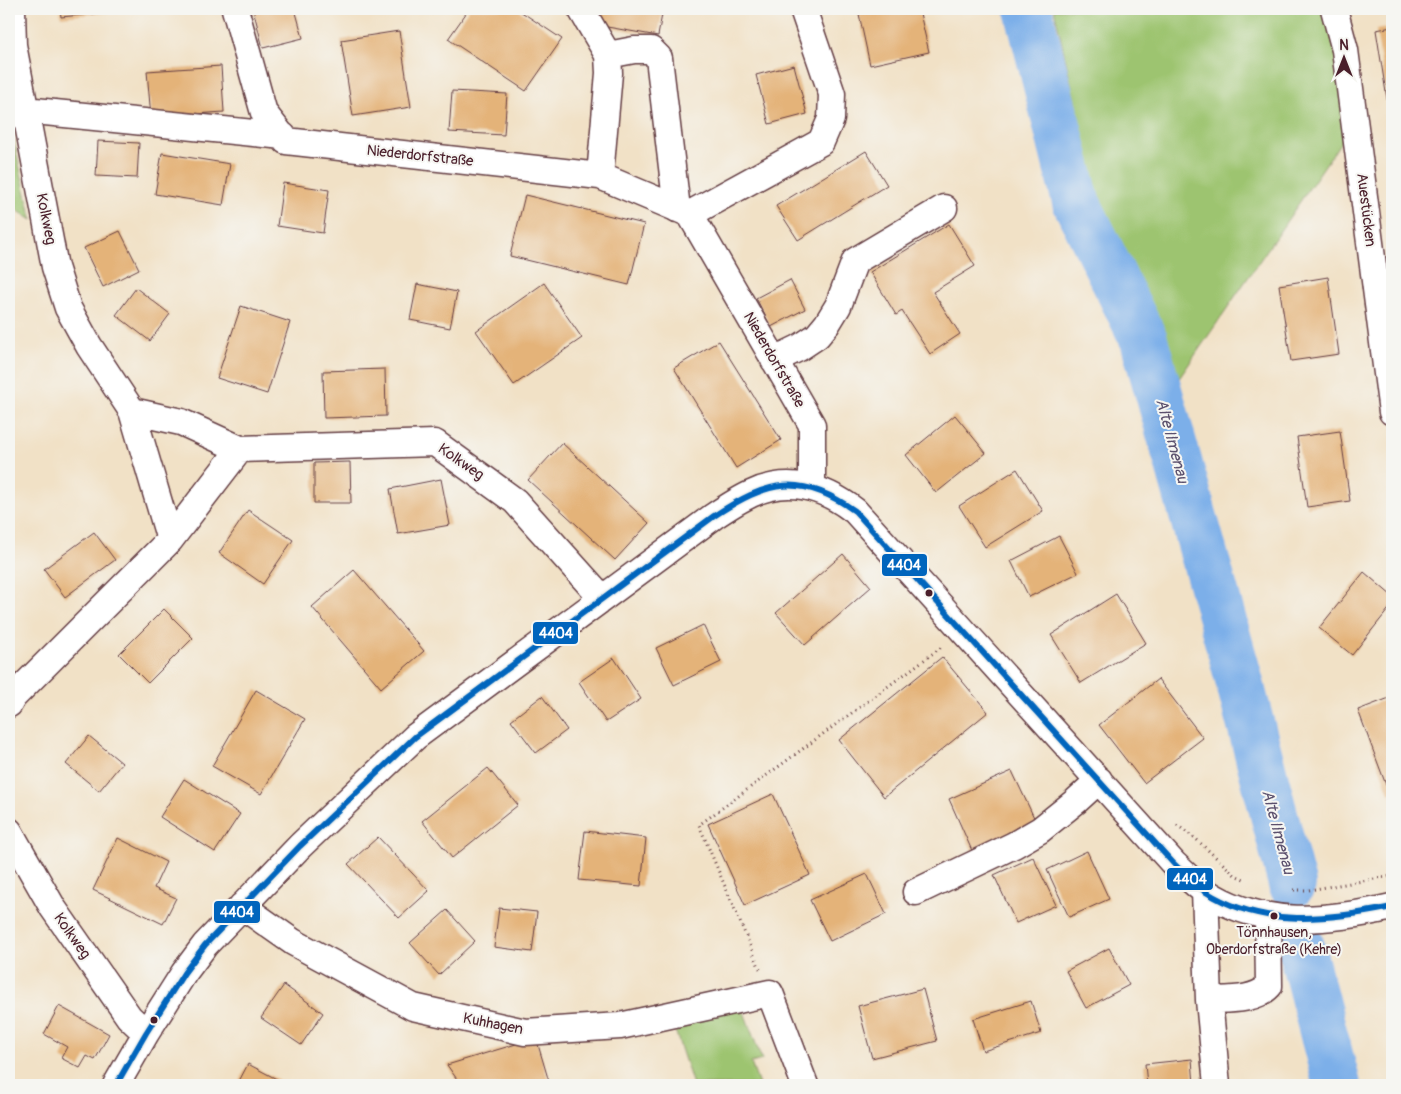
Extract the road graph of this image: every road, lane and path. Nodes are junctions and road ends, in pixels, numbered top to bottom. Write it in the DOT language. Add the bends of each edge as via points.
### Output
graph roads {
  1 [pos="12,9"];
  2 [pos="235,9"];
  3 [pos="581,9"];
  4 [pos="803,9"];
  5 [pos="1334,9"];
  6 [pos="608,55"];
  7 [pos="25,110"];
  8 [pos="283,136"];
  9 [pos="600,176"];
  10 [pos="944,208"];
  11 [pos="684,211"];
  12 [pos="1383,270"];
  13 [pos="774,360"];
  14 [pos="132,411"];
  15 [pos="1392,412"];
  16 [pos="240,449"];
  17 [pos="812,487"];
  18 [pos="170,540"];
  19 [pos="602,598"];
  20 [pos="963,631"];
  21 [pos="9,704"];
  22 [pos="1098,780"];
  23 [pos="1170,821"];
  24 [pos="9,831"];
  25 [pos="1392,876"];
  26 [pos="1254,884"];
  27 [pos="1286,890"];
  28 [pos="916,892"];
  29 [pos="1205,892"];
  30 [pos="242,906"];
  31 [pos="1392,907"];
  32 [pos="1268,917"];
  33 [pos="770,992"];
  34 [pos="1209,1000"];
  35 [pos="146,1033"];
  36 [pos="116,1085"];
  37 [pos="805,1085"];
  38 [pos="1217,1085"];
  1 -- 7 [label="street, Kolkweg" via="13,45"];
  2 -- 8 [label="street" via="264,113"];
  3 -- 6 [label="street"];
  4 -- 11 [label="street" via="832,94 831,119 821,142"];
  5 -- 12 [label="street, Auestücken" via="1345,50"];
  6 -- 9 [label="street"];
  6 -- 11 [label="street" via="651,50 659,58"];
  7 -- 8 [label="street"];
  7 -- 14 [label="street, Kolkweg" via="55,267 68,308"];
  8 -- 9 [label="street, Niederdorfstraße" via="286,141"];
  9 -- 11 [label="street, Niederdorfstraße"];
  10 -- 13 [label="street" via="854,261 838,306 827,324 817,336"];
  11 -- 13 [label="street, Niederdorfstraße"];
  12 -- 15 [label="street, Auestücken"];
  13 -- 17 [label="street, Niederdorfstraße" via="812,425"];
  14 -- 16 [label="street, Kolkweg" via="181,422"];
  14 -- 18 [label="street, Kolkweg"];
  16 -- 18 [label="street"];
  16 -- 19 [label="street, Kolkweg" via="435,443 515,501"];
  17 -- 19 [label="street" via="774,486 750,494 714,516"];
  17 -- 20 [label="street" via="841,500 854,511"];
  18 -- 21 [label="street"];
  19 -- 30 [label="street" via="415,737"];
  20 -- 22 [label="street"];
  20 -- 33 [label="path" via="699,825"];
  22 -- 28 [label="street" via="1040,830"];
  22 -- 29 [label="street" via="1174,864"];
  23 -- 26 [label="path" via="1196,839 1235,875"];
  24 -- 35 [label="street, Kolkweg" via="53,908 129,1017"];
  25 -- 27 [label="path" via="1309,890"];
  29 -- 32 [label="street" via="1235,907"];
  29 -- 34 [label="street"];
  30 -- 33 [label="street, Kuhhagen" via="293,942 413,1007 525,1032 620,1026"];
  30 -- 35 [label="street" via="184,973"];
  31 -- 32 [label="street" via="1328,918"];
  32 -- 34 [label="street" via="1269,986 1260,993 1238,999"];
  33 -- 37 [label="street"];
  34 -- 38 [label="street"];
  35 -- 36 [label="street"];
}
